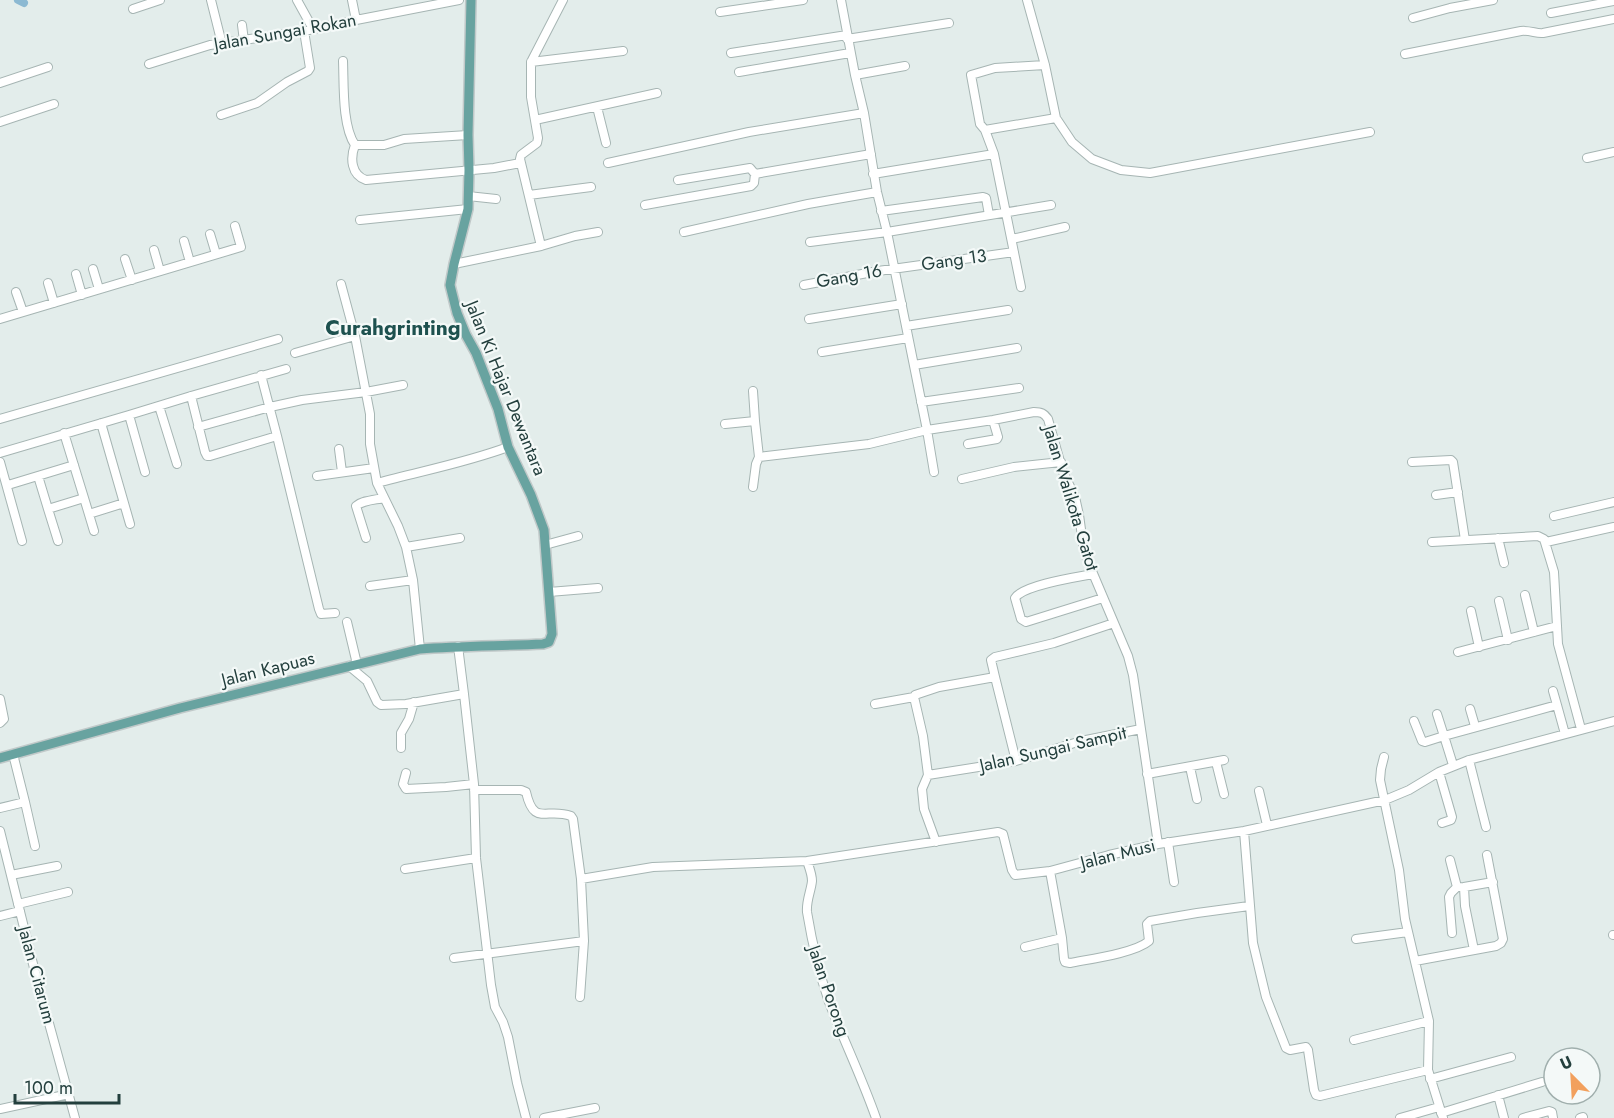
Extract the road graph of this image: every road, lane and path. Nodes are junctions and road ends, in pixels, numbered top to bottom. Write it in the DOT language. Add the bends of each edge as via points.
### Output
graph roads {
  1 [pos="160,0"];
  2 [pos="211,0"];
  3 [pos="297,0"];
  4 [pos="352,0"];
  5 [pos="456,0"];
  6 [pos="471,0"];
  7 [pos="563,0"];
  8 [pos="803,0"];
  9 [pos="841,0"];
  10 [pos="1027,0"];
  11 [pos="1493,0"];
  12 [pos="1614,1"];
  13 [pos="1449,4"];
  14 [pos="133,9"];
  15 [pos="720,12"];
  16 [pos="1551,13"];
  17 [pos="1413,18"];
  18 [pos="1614,19"];
  19 [pos="356,20"];
  20 [pos="949,23"];
  21 [pos="242,25"];
  22 [pos="309,30"];
  23 [pos="847,37"];
  24 [pos="244,41"];
  25 [pos="222,44"];
  26 [pos="623,51"];
  27 [pos="731,52"];
  28 [pos="850,53"];
  29 [pos="1405,54"];
  30 [pos="343,61"];
  31 [pos="531,62"];
  32 [pos="149,64"];
  33 [pos="1045,65"];
  34 [pos="905,66"];
  35 [pos="48,67"];
  36 [pos="739,72"];
  37 [pos="855,75"];
  38 [pos="0,83"];
  39 [pos="657,93"];
  40 [pos="54,104"];
  41 [pos="597,107"];
  42 [pos="864,113"];
  43 [pos="220,115"];
  44 [pos="1056,118"];
  45 [pos="535,120"];
  46 [pos="0,122"];
  47 [pos="985,130"];
  48 [pos="1370,132"];
  49 [pos="468,135"];
  50 [pos="606,143"];
  51 [pos="355,145"];
  52 [pos="1614,152"];
  53 [pos="871,154"];
  54 [pos="994,154"];
  55 [pos="1587,158"];
  56 [pos="520,164"];
  57 [pos="608,164"];
  58 [pos="470,170"];
  59 [pos="755,174"];
  60 [pos="873,174"];
  61 [pos="678,180"];
  62 [pos="591,187"];
  63 [pos="877,192"];
  64 [pos="528,195"];
  65 [pos="468,196"];
  66 [pos="496,199"];
  67 [pos="645,205"];
  68 [pos="1051,205"];
  69 [pos="468,209"];
  70 [pos="881,211"];
  71 [pos="1006,212"];
  72 [pos="989,215"];
  73 [pos="360,220"];
  74 [pos="235,225"];
  75 [pos="1065,227"];
  76 [pos="598,232"];
  77 [pos="684,232"];
  78 [pos="887,232"];
  79 [pos="210,234"];
  80 [pos="1011,239"];
  81 [pos="183,241"];
  82 [pos="810,242"];
  83 [pos="541,246"];
  84 [pos="154,250"];
  85 [pos="1014,252"];
  86 [pos="216,254"];
  87 [pos="125,259"];
  88 [pos="190,262"];
  89 [pos="454,264"];
  90 [pos="894,268"];
  91 [pos="93,269"];
  92 [pos="160,271"];
  93 [pos="76,274"];
  94 [pos="132,280"];
  95 [pos="48,283"];
  96 [pos="341,284"];
  97 [pos="804,285"];
  98 [pos="1021,287"];
  99 [pos="99,289"];
  100 [pos="16,292"];
  101 [pos="82,295"];
  102 [pos="54,303"];
  103 [pos="902,304"];
  104 [pos="1008,310"];
  105 [pos="23,312"];
  106 [pos="0,319"];
  107 [pos="809,320"];
  108 [pos="906,326"];
  109 [pos="355,336"];
  110 [pos="908,338"];
  111 [pos="279,339"];
  112 [pos="1017,348"];
  113 [pos="822,352"];
  114 [pos="295,353"];
  115 [pos="914,364"];
  116 [pos="286,369"];
  117 [pos="261,375"];
  118 [pos="403,385"];
  119 [pos="1020,388"];
  120 [pos="753,391"];
  121 [pos="366,392"];
  122 [pos="190,396"];
  123 [pos="921,402"];
  124 [pos="159,406"];
  125 [pos="270,407"];
  126 [pos="129,416"];
  127 [pos="0,419"];
  128 [pos="993,420"];
  129 [pos="755,421"];
  130 [pos="100,423"];
  131 [pos="725,424"];
  132 [pos="198,428"];
  133 [pos="927,429"];
  134 [pos="64,434"];
  135 [pos="278,436"];
  136 [pos="969,444"];
  137 [pos="507,447"];
  138 [pos="339,448"];
  139 [pos="0,453"];
  140 [pos="759,458"];
  141 [pos="0,462"];
  142 [pos="1060,462"];
  143 [pos="1412,462"];
  144 [pos="177,464"];
  145 [pos="74,465"];
  146 [pos="374,468"];
  147 [pos="145,472"];
  148 [pos="342,472"];
  149 [pos="934,472"];
  150 [pos="38,476"];
  151 [pos="317,476"];
  152 [pos="962,479"];
  153 [pos="377,483"];
  154 [pos="8,485"];
  155 [pos="753,488"];
  156 [pos="1458,492"];
  157 [pos="1436,495"];
  158 [pos="84,498"];
  159 [pos="384,498"];
  160 [pos="1614,502"];
  161 [pos="123,503"];
  162 [pos="48,509"];
  163 [pos="89,514"];
  164 [pos="1554,516"];
  165 [pos="130,524"];
  166 [pos="1614,527"];
  167 [pos="94,531"];
  168 [pos="578,536"];
  169 [pos="366,538"];
  170 [pos="460,538"];
  171 [pos="1498,538"];
  172 [pos="1465,540"];
  173 [pos="22,541"];
  174 [pos="58,541"];
  175 [pos="1432,542"];
  176 [pos="1546,542"];
  177 [pos="545,545"];
  178 [pos="406,547"];
  179 [pos="1504,563"];
  180 [pos="1093,574"];
  181 [pos="413,580"];
  182 [pos="370,586"];
  183 [pos="598,588"];
  184 [pos="549,592"];
  185 [pos="1525,595"];
  186 [pos="1103,598"];
  187 [pos="1499,601"];
  188 [pos="1471,611"];
  189 [pos="335,613"];
  190 [pos="347,622"];
  191 [pos="1114,623"];
  192 [pos="1557,626"];
  193 [pos="1534,632"];
  194 [pos="1508,639"];
  195 [pos="549,642"];
  196 [pos="1479,647"];
  197 [pos="420,649"];
  198 [pos="458,649"];
  199 [pos="1458,652"];
  200 [pos="354,668"];
  201 [pos="995,677"];
  202 [pos="1553,692"];
  203 [pos="464,694"];
  204 [pos="915,697"];
  205 [pos="0,699"];
  206 [pos="414,702"];
  207 [pos="875,704"];
  208 [pos="1557,705"];
  209 [pos="1470,709"];
  210 [pos="1437,714"];
  211 [pos="1414,721"];
  212 [pos="1614,721"];
  213 [pos="0,723"];
  214 [pos="1475,726"];
  215 [pos="1141,729"];
  216 [pos="1581,729"];
  217 [pos="1565,734"];
  218 [pos="1444,736"];
  219 [pos="401,748"];
  220 [pos="13,754"];
  221 [pos="1384,757"];
  222 [pos="0,758"];
  223 [pos="1469,760"];
  224 [pos="1016,761"];
  225 [pos="1453,765"];
  226 [pos="1190,767"];
  227 [pos="1439,772"];
  228 [pos="406,773"];
  229 [pos="1147,774"];
  230 [pos="928,775"];
  231 [pos="474,787"];
  232 [pos="1259,791"];
  233 [pos="1224,794"];
  234 [pos="1197,799"];
  235 [pos="1385,800"];
  236 [pos="25,802"];
  237 [pos="0,808"];
  238 [pos="1442,823"];
  239 [pos="1267,825"];
  240 [pos="1486,827"];
  241 [pos="0,831"];
  242 [pos="1244,831"];
  243 [pos="936,842"];
  244 [pos="1168,842"];
  245 [pos="1158,844"];
  246 [pos="35,846"];
  247 [pos="2,848"];
  248 [pos="1487,855"];
  249 [pos="476,858"];
  250 [pos="1450,860"];
  251 [pos="807,861"];
  252 [pos="57,866"];
  253 [pos="405,869"];
  254 [pos="1050,871"];
  255 [pos="11,875"];
  256 [pos="581,879"];
  257 [pos="1174,882"];
  258 [pos="1493,882"];
  259 [pos="1460,887"];
  260 [pos="68,892"];
  261 [pos="1250,906"];
  262 [pos="19,908"];
  263 [pos="0,916"];
  264 [pos="1408,932"];
  265 [pos="1452,933"];
  266 [pos="1062,938"];
  267 [pos="1356,939"];
  268 [pos="584,941"];
  269 [pos="1025,947"];
  270 [pos="1474,950"];
  271 [pos="487,953"];
  272 [pos="454,958"];
  273 [pos="1415,962"];
  274 [pos="580,997"];
  275 [pos="1429,1021"];
  276 [pos="1354,1040"];
  277 [pos="1510,1058"];
  278 [pos="1428,1070"];
  279 [pos="1430,1079"];
  280 [pos="1542,1082"];
  281 [pos="69,1094"];
  282 [pos="1498,1095"];
  283 [pos="595,1108"];
  284 [pos="0,1109"];
  285 [pos="1441,1113"];
  286 [pos="75,1118"];
  287 [pos="526,1118"];
  288 [pos="544,1118"];
  289 [pos="876,1118"];
  290 [pos="1400,1118"];
  291 [pos="1504,1118"];
  292 [pos="1523,1118"];
  293 [pos="1553,1118"];
  1 -- 14 [label="street"];
  2 -- 25 [label="street"];
  3 -- 22 [label="street"];
  4 -- 19 [label="street"];
  5 -- 19 [label="street, Jalan Sungai Rokan"];
  6 -- 49 [label="main road, Jalan Ki Hajar Dewantara"];
  7 -- 31 [label="street"];
  8 -- 15 [label="street"];
  9 -- 23 [label="street"];
  10 -- 33 [label="street"];
  11 -- 13 [label="street"];
  12 -- 16 [label="street"];
  13 -- 17 [label="street"];
  18 -- 29 [label="street" via="1540,34 1521,31"];
  19 -- 22 [label="street, Jalan Sungai Rokan"];
  20 -- 23 [label="street"];
  21 -- 24 [label="street"];
  22 -- 24 [label="street, Jalan Sungai Rokan"];
  22 -- 43 [label="street" via="308,71 257,103"];
  23 -- 27 [label="street"];
  23 -- 28 [label="street"];
  24 -- 25 [label="street, Jalan Sungai Rokan"];
  25 -- 32 [label="street, Jalan Sungai Rokan"];
  26 -- 31 [label="street"];
  28 -- 36 [label="street"];
  28 -- 37 [label="street"];
  30 -- 51 [label="street" via="347,122"];
  31 -- 45 [label="street"];
  33 -- 44 [label="street"];
  33 -- 47 [label="street" via="995,68 971,75 980,124"];
  34 -- 37 [label="street"];
  35 -- 38 [label="street"];
  37 -- 42 [label="street"];
  39 -- 41 [label="street"];
  40 -- 46 [label="street"];
  41 -- 45 [label="street"];
  41 -- 50 [label="street"];
  42 -- 53 [label="street"];
  42 -- 57 [label="street" via="749,132"];
  44 -- 47 [label="street"];
  44 -- 48 [label="street" via="1072,142 1092,159 1121,170 1150,173"];
  45 -- 56 [label="street" via="537,144 521,156"];
  47 -- 54 [label="street"];
  49 -- 51 [label="street"];
  49 -- 58 [label="main road, Jalan Ki Hajar Dewantara"];
  51 -- 58 [label="street" via="353,168 366,180"];
  52 -- 55 [label="street"];
  53 -- 59 [label="street"];
  53 -- 60 [label="street"];
  54 -- 60 [label="street"];
  54 -- 71 [label="street"];
  56 -- 58 [label="street"];
  56 -- 64 [label="street"];
  58 -- 65 [label="main road, Jalan Ki Hajar Dewantara"];
  59 -- 61 [label="street" via="750,168"];
  59 -- 67 [label="street" via="751,186"];
  60 -- 63 [label="street"];
  62 -- 64 [label="street"];
  63 -- 70 [label="street"];
  63 -- 77 [label="street"];
  64 -- 83 [label="street"];
  65 -- 66 [label="street"];
  65 -- 69 [label="main road, Jalan Ki Hajar Dewantara"];
  68 -- 71 [label="street"];
  69 -- 73 [label="street"];
  69 -- 89 [label="main road, Jalan Ki Hajar Dewantara"];
  70 -- 72 [label="street" via="982,196 986,198"];
  70 -- 78 [label="street"];
  71 -- 72 [label="street"];
  71 -- 80 [label="street"];
  72 -- 78 [label="street"];
  74 -- 86 [label="street" via="241,247"];
  75 -- 80 [label="street"];
  76 -- 83 [label="street"];
  78 -- 82 [label="street"];
  78 -- 90 [label="street"];
  79 -- 86 [label="street"];
  80 -- 85 [label="street"];
  81 -- 88 [label="street"];
  83 -- 89 [label="street"];
  84 -- 92 [label="street"];
  85 -- 90 [label="street, Gang 13"];
  85 -- 98 [label="street"];
  86 -- 88 [label="street"];
  87 -- 94 [label="street"];
  88 -- 92 [label="street"];
  89 -- 137 [label="main road, Jalan Ki Hajar Dewantara" via="450,285 455,306 494,396"];
  90 -- 97 [label="street, Gang 16"];
  90 -- 103 [label="street"];
  91 -- 99 [label="street"];
  92 -- 94 [label="street"];
  93 -- 101 [label="street"];
  94 -- 99 [label="street"];
  95 -- 102 [label="street"];
  96 -- 109 [label="street"];
  99 -- 101 [label="street"];
  100 -- 105 [label="street"];
  101 -- 102 [label="street"];
  102 -- 105 [label="street"];
  103 -- 107 [label="street"];
  103 -- 108 [label="street"];
  104 -- 108 [label="street"];
  105 -- 106 [label="street"];
  108 -- 110 [label="street"];
  109 -- 114 [label="street"];
  109 -- 121 [label="street"];
  110 -- 113 [label="street"];
  110 -- 115 [label="street"];
  111 -- 127 [label="street"];
  112 -- 115 [label="street"];
  115 -- 123 [label="street"];
  116 -- 117 [label="street"];
  117 -- 122 [label="street"];
  117 -- 125 [label="street"];
  118 -- 121 [label="street"];
  119 -- 123 [label="street"];
  120 -- 129 [label="street"];
  121 -- 125 [label="street"];
  121 -- 146 [label="street"];
  122 -- 124 [label="street"];
  122 -- 132 [label="street"];
  123 -- 133 [label="street"];
  124 -- 126 [label="street"];
  124 -- 144 [label="street"];
  125 -- 132 [label="street"];
  125 -- 135 [label="street"];
  126 -- 130 [label="street"];
  126 -- 147 [label="street"];
  128 -- 133 [label="street, Jalan Walikota Gatot"];
  128 -- 136 [label="street" via="997,439"];
  128 -- 142 [label="street, Jalan Walikota Gatot" via="1034,412 1044,414"];
  129 -- 131 [label="street"];
  129 -- 140 [label="street"];
  130 -- 134 [label="street"];
  130 -- 161 [label="street"];
  132 -- 135 [label="street" via="207,456"];
  133 -- 140 [label="street, Jalan Walikota Gatot" via="869,444"];
  133 -- 149 [label="street"];
  134 -- 139 [label="street"];
  134 -- 145 [label="street"];
  135 -- 189 [label="street" via="321,614"];
  137 -- 153 [label="street"];
  137 -- 177 [label="main road, Jalan Ki Hajar Dewantara" via="534,502"];
  138 -- 148 [label="street"];
  140 -- 155 [label="street"];
  141 -- 154 [label="street"];
  142 -- 152 [label="street"];
  142 -- 180 [label="street, Jalan Walikota Gatot" via="1075,497 1084,551"];
  143 -- 156 [label="street" via="1450,460"];
  145 -- 150 [label="street"];
  145 -- 158 [label="street"];
  146 -- 148 [label="street"];
  146 -- 153 [label="street"];
  148 -- 151 [label="street"];
  150 -- 154 [label="street"];
  150 -- 162 [label="street"];
  153 -- 159 [label="street"];
  154 -- 173 [label="street"];
  156 -- 157 [label="street"];
  156 -- 172 [label="street"];
  158 -- 162 [label="street"];
  158 -- 163 [label="street"];
  159 -- 169 [label="street" via="356,506"];
  159 -- 178 [label="street"];
  160 -- 164 [label="street"];
  161 -- 163 [label="street"];
  161 -- 165 [label="street"];
  162 -- 174 [label="street"];
  163 -- 167 [label="street"];
  166 -- 176 [label="street"];
  168 -- 177 [label="street"];
  170 -- 178 [label="street"];
  171 -- 172 [label="street"];
  171 -- 176 [label="street" via="1538,536"];
  171 -- 179 [label="street"];
  172 -- 175 [label="street"];
  176 -- 192 [label="street" via="1554,572"];
  177 -- 184 [label="main road, Jalan Ki Hajar Dewantara"];
  178 -- 181 [label="street"];
  180 -- 186 [label="street, Jalan Walikota Gatot"];
  180 -- 186 [label="street" via="1036,586 1018,594 1015,598 1021,619 1026,622"];
  181 -- 182 [label="street"];
  181 -- 197 [label="street"];
  183 -- 184 [label="street"];
  184 -- 195 [label="main road, Jalan Ki Hajar Dewantara"];
  185 -- 193 [label="street"];
  186 -- 191 [label="street, Jalan Walikota Gatot"];
  187 -- 194 [label="street"];
  188 -- 196 [label="street"];
  190 -- 200 [label="street"];
  191 -- 201 [label="street" via="995,657 991,660"];
  191 -- 215 [label="street, Jalan Walikota Gatot" via="1133,675"];
  192 -- 193 [label="street"];
  192 -- 216 [label="street" via="1558,644"];
  193 -- 194 [label="street"];
  194 -- 196 [label="street"];
  195 -- 198 [label="main road, Jalan Kapuas"];
  196 -- 199 [label="street"];
  197 -- 198 [label="main road, Jalan Kapuas"];
  197 -- 200 [label="main road, Jalan Kapuas"];
  198 -- 203 [label="street"];
  200 -- 206 [label="street" via="381,705"];
  200 -- 220 [label="main road, Jalan Kapuas" via="180,708"];
  201 -- 204 [label="street" via="939,687"];
  201 -- 224 [label="street"];
  202 -- 208 [label="street"];
  203 -- 206 [label="street"];
  203 -- 231 [label="street"];
  204 -- 207 [label="street"];
  204 -- 230 [label="street"];
  205 -- 213 [label="street" via="4,719"];
  206 -- 219 [label="street" via="401,733"];
  208 -- 214 [label="street"];
  208 -- 217 [label="street"];
  209 -- 214 [label="street"];
  210 -- 218 [label="street"];
  211 -- 218 [label="street" via="1423,742"];
  212 -- 216 [label="street, Jalan Musi"];
  214 -- 218 [label="street"];
  215 -- 224 [label="street, Jalan Sungai Sampit" via="1081,741"];
  215 -- 229 [label="street, Jalan Walikota Gatot"];
  216 -- 217 [label="street, Jalan Musi"];
  217 -- 223 [label="street, Jalan Musi"];
  218 -- 225 [label="street"];
  220 -- 222 [label="main road, Jalan Kapuas"];
  220 -- 236 [label="street"];
  221 -- 235 [label="street" via="1380,780"];
  223 -- 225 [label="street, Jalan Musi"];
  223 -- 240 [label="street"];
  224 -- 230 [label="street, Jalan Sungai Sampit"];
  225 -- 227 [label="street, Jalan Musi"];
  226 -- 229 [label="street"];
  226 -- 233 [label="street" via="1220,761"];
  226 -- 234 [label="street"];
  227 -- 235 [label="street, Jalan Musi"];
  227 -- 238 [label="street" via="1452,817"];
  228 -- 231 [label="street" via="406,789"];
  229 -- 245 [label="street, Jalan Walikota Gatot"];
  230 -- 243 [label="street" via="922,799"];
  231 -- 249 [label="street"];
  231 -- 256 [label="street" via="520,789 526,792 536,813 571,816"];
  232 -- 239 [label="street"];
  235 -- 239 [label="street, Jalan Musi"];
  235 -- 264 [label="street"];
  236 -- 237 [label="street"];
  236 -- 246 [label="street"];
  239 -- 242 [label="street, Jalan Musi"];
  241 -- 247 [label="street, Jalan Citarum"];
  242 -- 244 [label="street, Jalan Musi"];
  242 -- 261 [label="street"];
  243 -- 251 [label="street, Jalan Musi"];
  243 -- 254 [label="street, Jalan Musi" via="998,832 1003,834 1015,875"];
  244 -- 245 [label="street, Jalan Musi"];
  244 -- 257 [label="street"];
  245 -- 254 [label="street, Jalan Musi"];
  247 -- 255 [label="street, Jalan Citarum"];
  248 -- 258 [label="street"];
  249 -- 253 [label="street"];
  249 -- 271 [label="street"];
  250 -- 259 [label="street"];
  251 -- 256 [label="street, Jalan Musi" via="653,867"];
  251 -- 289 [label="street, Jalan Porong" via="812,885 806,905 816,959"];
  252 -- 255 [label="street"];
  254 -- 266 [label="street"];
  255 -- 262 [label="street, Jalan Citarum"];
  256 -- 268 [label="street"];
  258 -- 259 [label="street"];
  258 -- 270 [label="street" via="1503,939 1496,946"];
  259 -- 265 [label="street" via="1449,897"];
  259 -- 270 [label="street"];
  260 -- 262 [label="street"];
  261 -- 266 [label="street" via="1150,921 1147,943 1070,963 1064,959"];
  261 -- 278 [label="street" via="1268,1006 1288,1050 1308,1050 1316,1095"];
  262 -- 263 [label="street"];
  262 -- 281 [label="street, Jalan Citarum"];
  264 -- 267 [label="street"];
  264 -- 273 [label="street"];
  266 -- 269 [label="street"];
  268 -- 271 [label="street"];
  268 -- 274 [label="street"];
  270 -- 273 [label="street"];
  271 -- 272 [label="street"];
  271 -- 287 [label="street" via="495,1007 508,1037"];
  273 -- 275 [label="street"];
  275 -- 276 [label="street"];
  275 -- 278 [label="street"];
  277 -- 279 [label="street"];
  278 -- 279 [label="street"];
  279 -- 285 [label="street"];
  280 -- 282 [label="street"];
  281 -- 284 [label="street"];
  281 -- 286 [label="street, Jalan Citarum"];
  282 -- 285 [label="street"];
  282 -- 291 [label="street"];
  283 -- 288 [label="street"];
  285 -- 290 [label="street"];
  292 -- 293 [label="street" via="1549,1112"];
}
